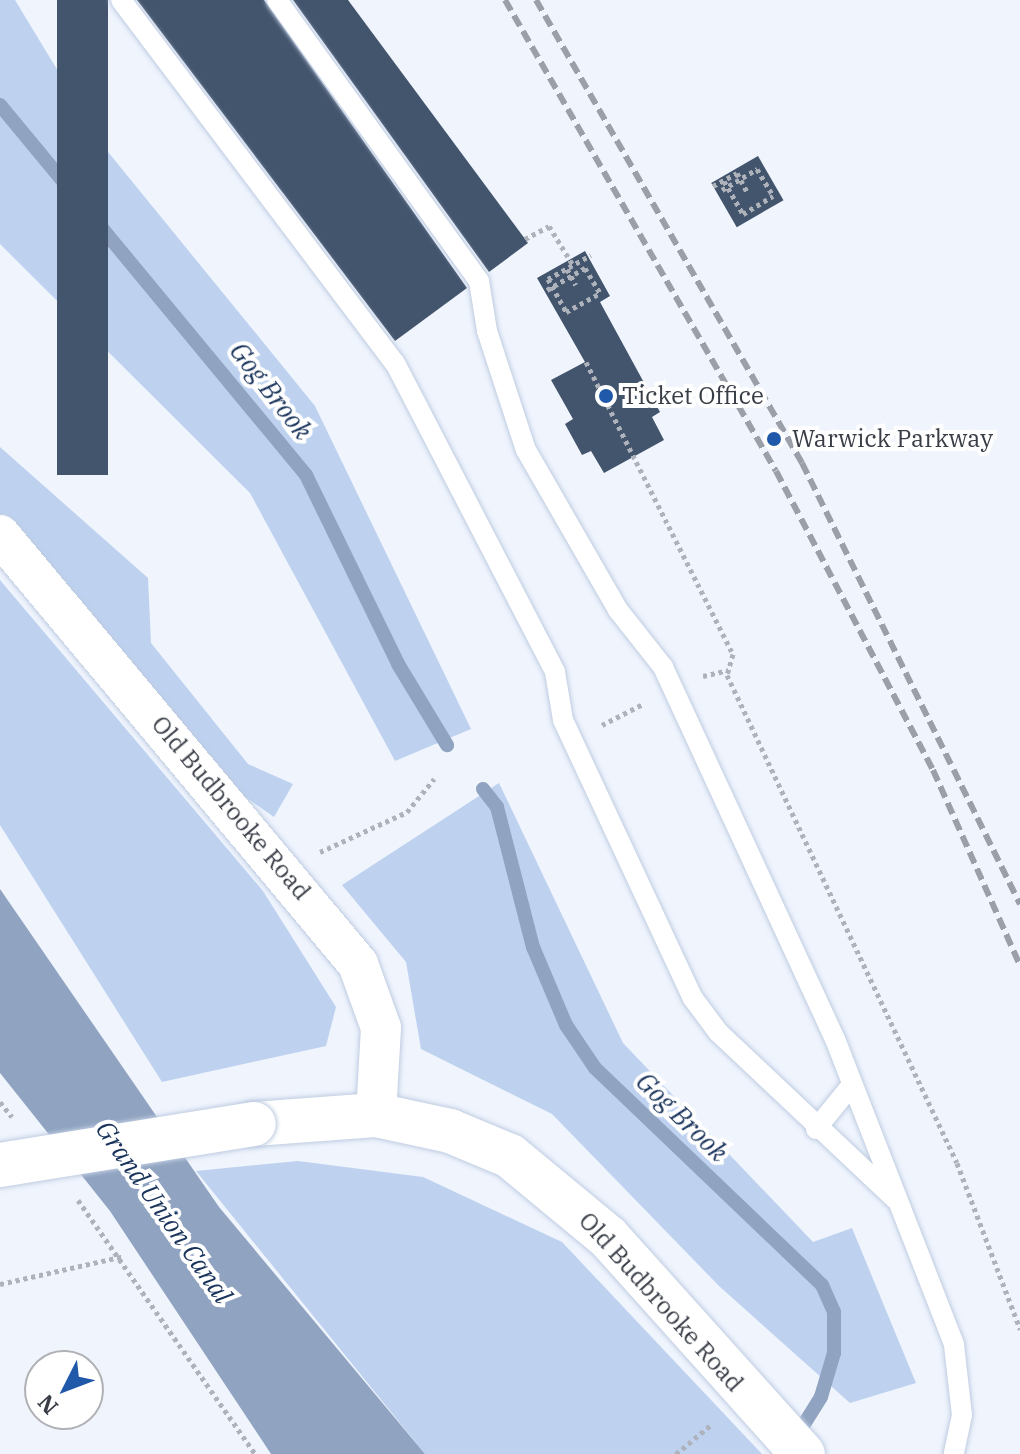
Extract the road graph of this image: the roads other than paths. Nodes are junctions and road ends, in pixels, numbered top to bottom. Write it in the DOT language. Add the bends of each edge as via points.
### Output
graph roads {
  1 [pos="121,0"];
  2 [pos="277,0"];
  3 [pos="0,535"];
  4 [pos="851,1086"];
  5 [pos="376,1115"];
  6 [pos="816,1129"];
  7 [pos="0,1165"];
  8 [pos="899,1202"];
  9 [pos="796,1448"];
  10 [pos="954,1454"];
  1 -- 6 [label="lane" via="395,363 555,672 559,709 692,997 718,1032"];
  2 -- 4 [label="lane" via="479,281 487,331 526,450 618,610 654,646"];
  3 -- 5 [label="street, Old Budbrooke Road" via="358,964 378,1009"];
  4 -- 6 [label="lane"];
  4 -- 8 [label="lane"];
  5 -- 7 [label="street, Old Budbrooke Road, bridge" via="254,1124"];
  5 -- 9 [label="street, Old Budbrooke Road" via="488,1145 557,1189"];
  6 -- 8 [label="lane"];
  8 -- 10 [label="lane" via="954,1345 962,1415"];
}
